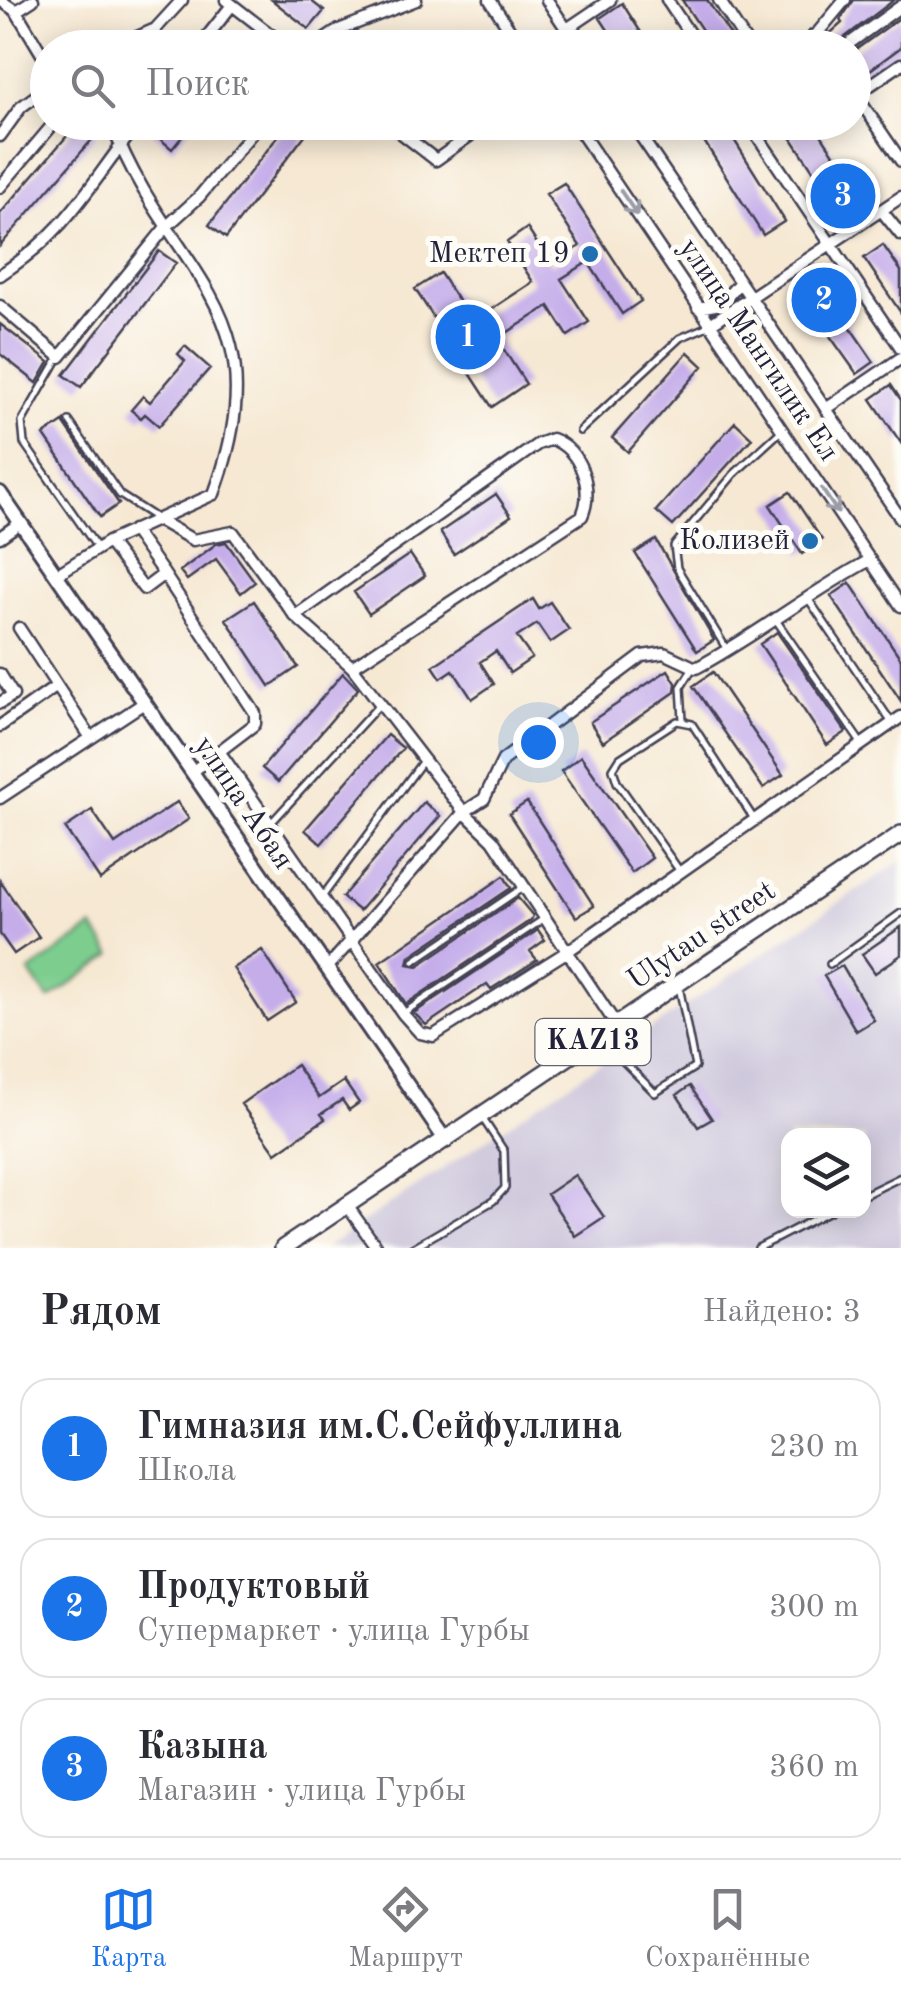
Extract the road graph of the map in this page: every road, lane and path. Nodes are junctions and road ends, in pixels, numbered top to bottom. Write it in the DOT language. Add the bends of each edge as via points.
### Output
graph roads {
  1 [pos="0,0"];
  2 [pos="33,0"];
  3 [pos="182,0"];
  4 [pos="416,0"];
  5 [pos="490,0"];
  6 [pos="547,0"];
  7 [pos="610,0"];
  8 [pos="667,0"];
  9 [pos="719,0"];
  10 [pos="844,0"];
  11 [pos="229,2"];
  12 [pos="832,4"];
  13 [pos="392,5"];
  14 [pos="901,6"];
  15 [pos="16,10"];
  16 [pos="162,26"];
  17 [pos="153,30"];
  18 [pos="158,30"];
  19 [pos="210,30"];
  20 [pos="265,30"];
  21 [pos="338,30"];
  22 [pos="510,30"];
  23 [pos="567,30"];
  24 [pos="687,30"];
  25 [pos="738,30"];
  26 [pos="816,30"];
  27 [pos="868,30"];
  28 [pos="30,34"];
  29 [pos="901,64"];
  30 [pos="871,84"];
  31 [pos="30,100"];
  32 [pos="871,117"];
  33 [pos="0,136"];
  34 [pos="40,140"];
  35 [pos="120,140"];
  36 [pos="125,140"];
  37 [pos="246,140"];
  38 [pos="410,140"];
  39 [pos="464,140"];
  40 [pos="586,140"];
  41 [pos="642,140"];
  42 [pos="760,140"];
  43 [pos="122,144"];
  44 [pos="901,161"];
  45 [pos="0,186"];
  46 [pos="901,197"];
  47 [pos="881,210"];
  48 [pos="166,227"];
  49 [pos="901,236"];
  50 [pos="830,244"];
  51 [pos="0,275"];
  52 [pos="739,283"];
  53 [pos="749,298"];
  54 [pos="0,306"];
  55 [pos="698,308"];
  56 [pos="709,325"];
  57 [pos="901,348"];
  58 [pos="60,356"];
  59 [pos="901,358"];
  60 [pos="826,409"];
  61 [pos="69,421"];
  62 [pos="782,430"];
  63 [pos="580,431"];
  64 [pos="0,494"];
  65 [pos="901,519"];
  66 [pos="158,520"];
  67 [pos="20,523"];
  68 [pos="134,530"];
  69 [pos="0,537"];
  70 [pos="103,546"];
  71 [pos="870,560"];
  72 [pos="164,574"];
  73 [pos="56,575"];
  74 [pos="806,595"];
  75 [pos="901,606"];
  76 [pos="295,616"];
  77 [pos="774,617"];
  78 [pos="19,628"];
  79 [pos="728,651"];
  80 [pos="352,667"];
  81 [pos="693,668"];
  82 [pos="0,674"];
  83 [pos="57,686"];
  84 [pos="0,703"];
  85 [pos="144,703"];
  86 [pos="380,704"];
  87 [pos="684,720"];
  88 [pos="896,720"];
  89 [pos="0,726"];
  90 [pos="91,738"];
  91 [pos="862,744"];
  92 [pos="219,751"];
  93 [pos="422,762"];
  94 [pos="192,772"];
  95 [pos="0,798"];
  96 [pos="464,812"];
  97 [pos="754,818"];
  98 [pos="271,823"];
  99 [pos="901,834"];
  100 [pos="681,872"];
  101 [pos="525,887"];
  102 [pos="322,897"];
  103 [pos="901,912"];
  104 [pos="546,918"];
  105 [pos="353,942"];
  106 [pos="568,952"];
  107 [pos="414,960"];
  108 [pos="830,964"];
  109 [pos="327,968"];
  110 [pos="679,986"];
  111 [pos="403,1014"];
  112 [pos="618,1026"];
  113 [pos="600,1037"];
  114 [pos="482,1116"];
  115 [pos="446,1141"];
  116 [pos="901,1177"];
  117 [pos="871,1191"];
  118 [pos="346,1204"];
  119 [pos="816,1218"];
  120 [pos="283,1248"];
  121 [pos="377,1248"];
  122 [pos="412,1248"];
  123 [pos="758,1248"];
  1 -- 15 [label="street"];
  2 -- 15 [label="street"];
  3 -- 16 [label="street"];
  4 -- 13 [label="street"];
  5 -- 22 [label="street"];
  6 -- 23 [label="street"];
  7 -- 23 [label="street"];
  8 -- 24 [label="street"];
  9 -- 25 [label="street"];
  10 -- 12 [label="street"];
  11 -- 19 [label="street"];
  11 -- 20 [label="street"];
  12 -- 26 [label="street"];
  13 -- 21 [label="street"];
  14 -- 27 [label="street"];
  15 -- 28 [label="street"];
  16 -- 17 [label="street"];
  16 -- 18 [label="street"];
  29 -- 30 [label="street"];
  31 -- 33 [label="street"];
  32 -- 44 [label="street"];
  34 -- 45 [label="street"];
  35 -- 43 [label="street"];
  36 -- 43 [label="street"];
  37 -- 48 [label="street"];
  38 -- 39 [label="street" via="436,160"];
  40 -- 55 [label="street, улица Мангилик Ел, one-way"];
  41 -- 52 [label="street, улица Мангилик Ел"];
  42 -- 50 [label="street"];
  43 -- 48 [label="street"];
  43 -- 51 [label="street" via="40,249"];
  46 -- 47 [label="street"];
  47 -- 49 [label="street"];
  47 -- 50 [label="street"];
  48 -- 58 [label="street"];
  48 -- 66 [label="street" via="224,316 234,345 236,387 214,494"];
  50 -- 53 [label="street"];
  50 -- 57 [label="street"];
  52 -- 53 [label="street, улица Мангилик Ел"];
  52 -- 55 [label="street" via="721,304"];
  53 -- 56 [label="street"];
  53 -- 60 [label="street, улица Мангилик Ел"];
  54 -- 58 [label="street"];
  55 -- 56 [label="street, улица Мангилик Ел"];
  56 -- 62 [label="street, улица Мангилик Ел"];
  56 -- 63 [label="lane" via="680,338"];
  58 -- 70 [label="lane" via="22,422 24,443"];
  59 -- 60 [label="street"];
  60 -- 65 [label="street, улица Мангилик Ел"];
  61 -- 66 [label="lane" via="120,496"];
  62 -- 71 [label="street, улица Мангилик Ел, one-way"];
  62 -- 79 [label="lane" via="734,474 674,546 677,568"];
  64 -- 67 [label="street, улица Абая"];
  66 -- 68 [label="street"];
  66 -- 76 [label="street" via="193,540 232,532"];
  67 -- 69 [label="street"];
  67 -- 73 [label="street, улица Абая"];
  68 -- 70 [label="street"];
  68 -- 72 [label="street"];
  70 -- 72 [label="street" via="144,589"];
  70 -- 73 [label="street"];
  71 -- 74 [label="street"];
  71 -- 75 [label="street, улица Мангилик Ел"];
  72 -- 92 [label="street" via="255,713 255,724"];
  73 -- 85 [label="street, улица Абая"];
  74 -- 77 [label="street"];
  74 -- 88 [label="lane"];
  76 -- 80 [label="street"];
  76 -- 80 [label="street" via="538,444 564,444 588,482 582,516"];
  77 -- 79 [label="street"];
  77 -- 91 [label="lane"];
  78 -- 83 [label="street"];
  79 -- 81 [label="street"];
  80 -- 86 [label="street"];
  81 -- 87 [label="lane" via="681,686"];
  81 -- 96 [label="street" via="664,653 642,656 503,760 484,799"];
  82 -- 84 [label="street" via="13,695"];
  83 -- 89 [label="street"];
  83 -- 90 [label="street"];
  85 -- 90 [label="street"];
  85 -- 94 [label="street, улица Абая"];
  86 -- 93 [label="street"];
  86 -- 98 [label="lane"];
  87 -- 97 [label="lane" via="705,740"];
  87 -- 100 [label="lane" via="636,745 614,769"];
  88 -- 91 [label="street"];
  90 -- 95 [label="street"];
  91 -- 97 [label="street"];
  92 -- 94 [label="street"];
  92 -- 98 [label="street"];
  93 -- 96 [label="street"];
  93 -- 102 [label="lane"];
  94 -- 109 [label="street, улица Абая"];
  96 -- 101 [label="street"];
  96 -- 105 [label="street"];
  97 -- 100 [label="street"];
  98 -- 102 [label="street"];
  99 -- 110 [label="main road, Ulytau street / KAZ13"];
  100 -- 106 [label="street"];
  101 -- 104 [label="street"];
  101 -- 107 [label="lane"];
  102 -- 105 [label="street"];
  103 -- 108 [label="lane"];
  104 -- 106 [label="street"];
  104 -- 111 [label="lane"];
  105 -- 109 [label="street"];
  105 -- 111 [label="street"];
  106 -- 111 [label="street" via="433,1036 420,1033"];
  106 -- 112 [label="street"];
  109 -- 115 [label="street, улица Абая"];
  110 -- 112 [label="main road, Ulytau street / KAZ13"];
  110 -- 113 [label="lane" via="694,1066 668,1084 655,1092"];
  112 -- 113 [label="main road, Ulytau street / KAZ13"];
  113 -- 114 [label="main road, Ulytau street / KAZ13"];
  114 -- 115 [label="main road, Ulytau street / KAZ13"];
  114 -- 122 [label="lane" via="504,1150 504,1188 494,1201"];
  115 -- 118 [label="main road, Ulytau street / KAZ13"];
  116 -- 117 [label="lane"];
  118 -- 120 [label="main road, Ulytau street / KAZ13"];
  118 -- 121 [label="street"];
  119 -- 123 [label="lane"];
}
